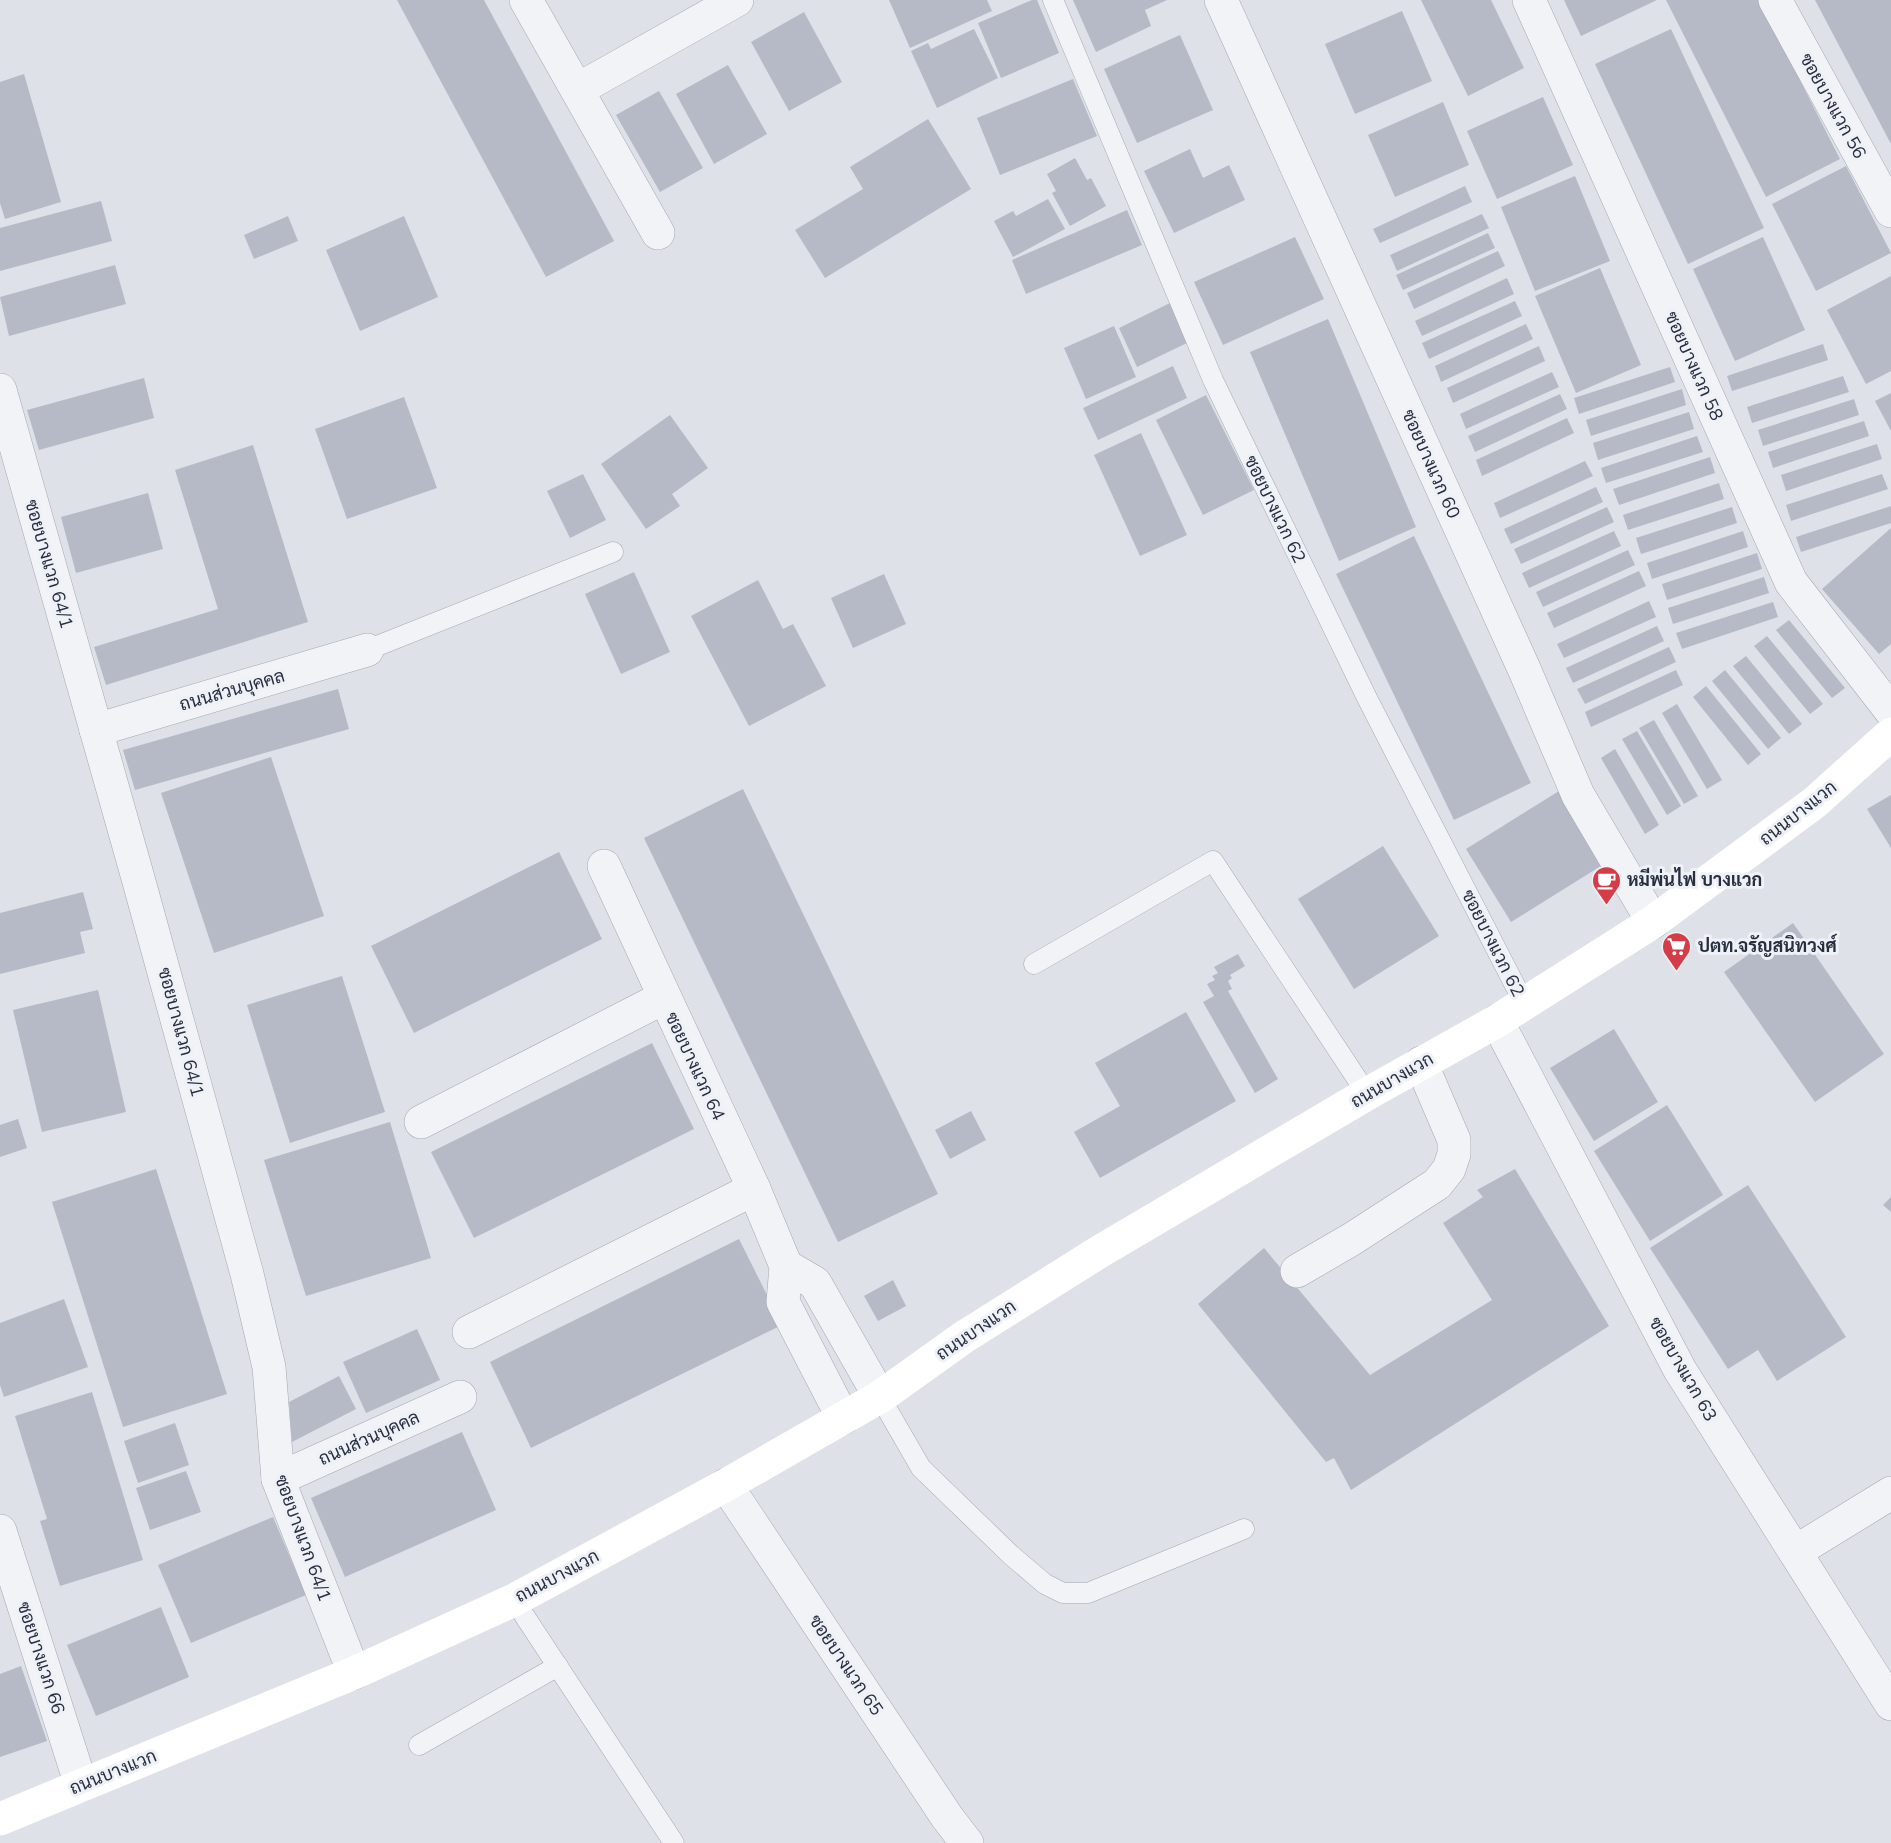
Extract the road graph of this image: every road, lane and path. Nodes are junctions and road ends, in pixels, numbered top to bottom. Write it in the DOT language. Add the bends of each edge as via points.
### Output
graph roads {
  1 [pos="526,0"];
  2 [pos="737,0"];
  3 [pos="1053,0"];
  4 [pos="1221,0"];
  5 [pos="1529,0"];
  6 [pos="1775,0"];
  7 [pos="577,90"];
  8 [pos="1891,211"];
  9 [pos="658,233"];
  10 [pos="0,390"];
  11 [pos="613,552"];
  12 [pos="367,650"];
  13 [pos="1891,711"];
  14 [pos="96,730"];
  15 [pos="1891,734"];
  16 [pos="604,866"];
  17 [pos="1653,922"];
  18 [pos="1034,964"];
  19 [pos="663,998"];
  20 [pos="1525,1005"];
  21 [pos="1497,1021"];
  22 [pos="1421,1063"];
  23 [pos="1367,1094"];
  24 [pos="421,1122"];
  25 [pos="754,1189"];
  26 [pos="786,1266"];
  27 [pos="1298,1271"];
  28 [pos="469,1332"];
  29 [pos="460,1397"];
  30 [pos="880,1397"];
  31 [pos="843,1418"];
  32 [pos="278,1479"];
  33 [pos="726,1485"];
  34 [pos="1891,1493"];
  35 [pos="1244,1528"];
  36 [pos="0,1531"];
  37 [pos="1795,1552"];
  38 [pos="514,1600"];
  39 [pos="558,1666"];
  40 [pos="354,1673"];
  41 [pos="1891,1704"];
  42 [pos="419,1745"];
  43 [pos="81,1785"];
  44 [pos="0,1819"];
  45 [pos="674,1843"];
  46 [pos="967,1843"];
  1 -- 7 [label="street"];
  2 -- 7 [label="street"];
  3 -- 20 [label="lane, ซอยบางแวก 62" via="1213,381 1367,698"];
  4 -- 17 [label="street, ซอยบางแวก 60" via="1578,795"];
  5 -- 13 [label="street, ซอยบางแวก 58" via="1791,582"];
  6 -- 8 [label="street, ซอยบางแวก 56"];
  7 -- 9 [label="street"];
  10 -- 14 [label="street, ซอยบางแวก 64/1"];
  11 -- 12 [label="lane"];
  12 -- 14 [label="street, ถนนส่วนบุคคล"];
  14 -- 32 [label="street, ซอยบางแวก 64/1" via="247,1274 269,1367"];
  15 -- 17 [label="main road, ถนนบางแวก" via="1814,803"];
  16 -- 19 [label="street, ซอยบางแวก 64"];
  17 -- 20 [label="main road, ถนนบางแวก"];
  18 -- 23 [label="lane" via="1213,861"];
  19 -- 24 [label="street"];
  19 -- 25 [label="street, ซอยบางแวก 64"];
  20 -- 21 [label="main road, ถนนบางแวก"];
  21 -- 22 [label="main road, ถนนบางแวก"];
  21 -- 37 [label="street, ซอยบางแวก 63" via="1680,1370"];
  22 -- 23 [label="main road, ถนนบางแวก"];
  22 -- 27 [label="street" via="1454,1140 1449,1169 1437,1184"];
  23 -- 30 [label="main road, ถนนบางแวก" via="1099,1251 964,1336"];
  25 -- 26 [label="street, ซอยบางแวก 64"];
  25 -- 28 [label="street"];
  26 -- 30 [label="street" via="815,1283"];
  26 -- 31 [label="street, ซอยบางแวก 64" via="783,1302"];
  29 -- 32 [label="street, ถนนส่วนบุคคล"];
  30 -- 31 [label="main road, ถนนบางแวก"];
  30 -- 35 [label="lane" via="921,1468 1012,1557 1045,1584 1063,1593 1088,1593"];
  31 -- 33 [label="main road, ถนนบางแวก"];
  32 -- 40 [label="street, ซอยบางแวก 64/1"];
  33 -- 38 [label="main road, ถนนบางแวก"];
  33 -- 46 [label="street, ซอยบางแวก 65"];
  34 -- 37 [label="street"];
  36 -- 43 [label="street, ซอยบางแวก 66"];
  37 -- 41 [label="street, ซอยบางแวก 63"];
  38 -- 39 [label="lane"];
  38 -- 40 [label="main road, ถนนบางแวก"];
  39 -- 42 [label="lane"];
  39 -- 45 [label="lane"];
  40 -- 43 [label="main road, ถนนบางแวก"];
  43 -- 44 [label="main road, ถนนบางแวก"];
}
